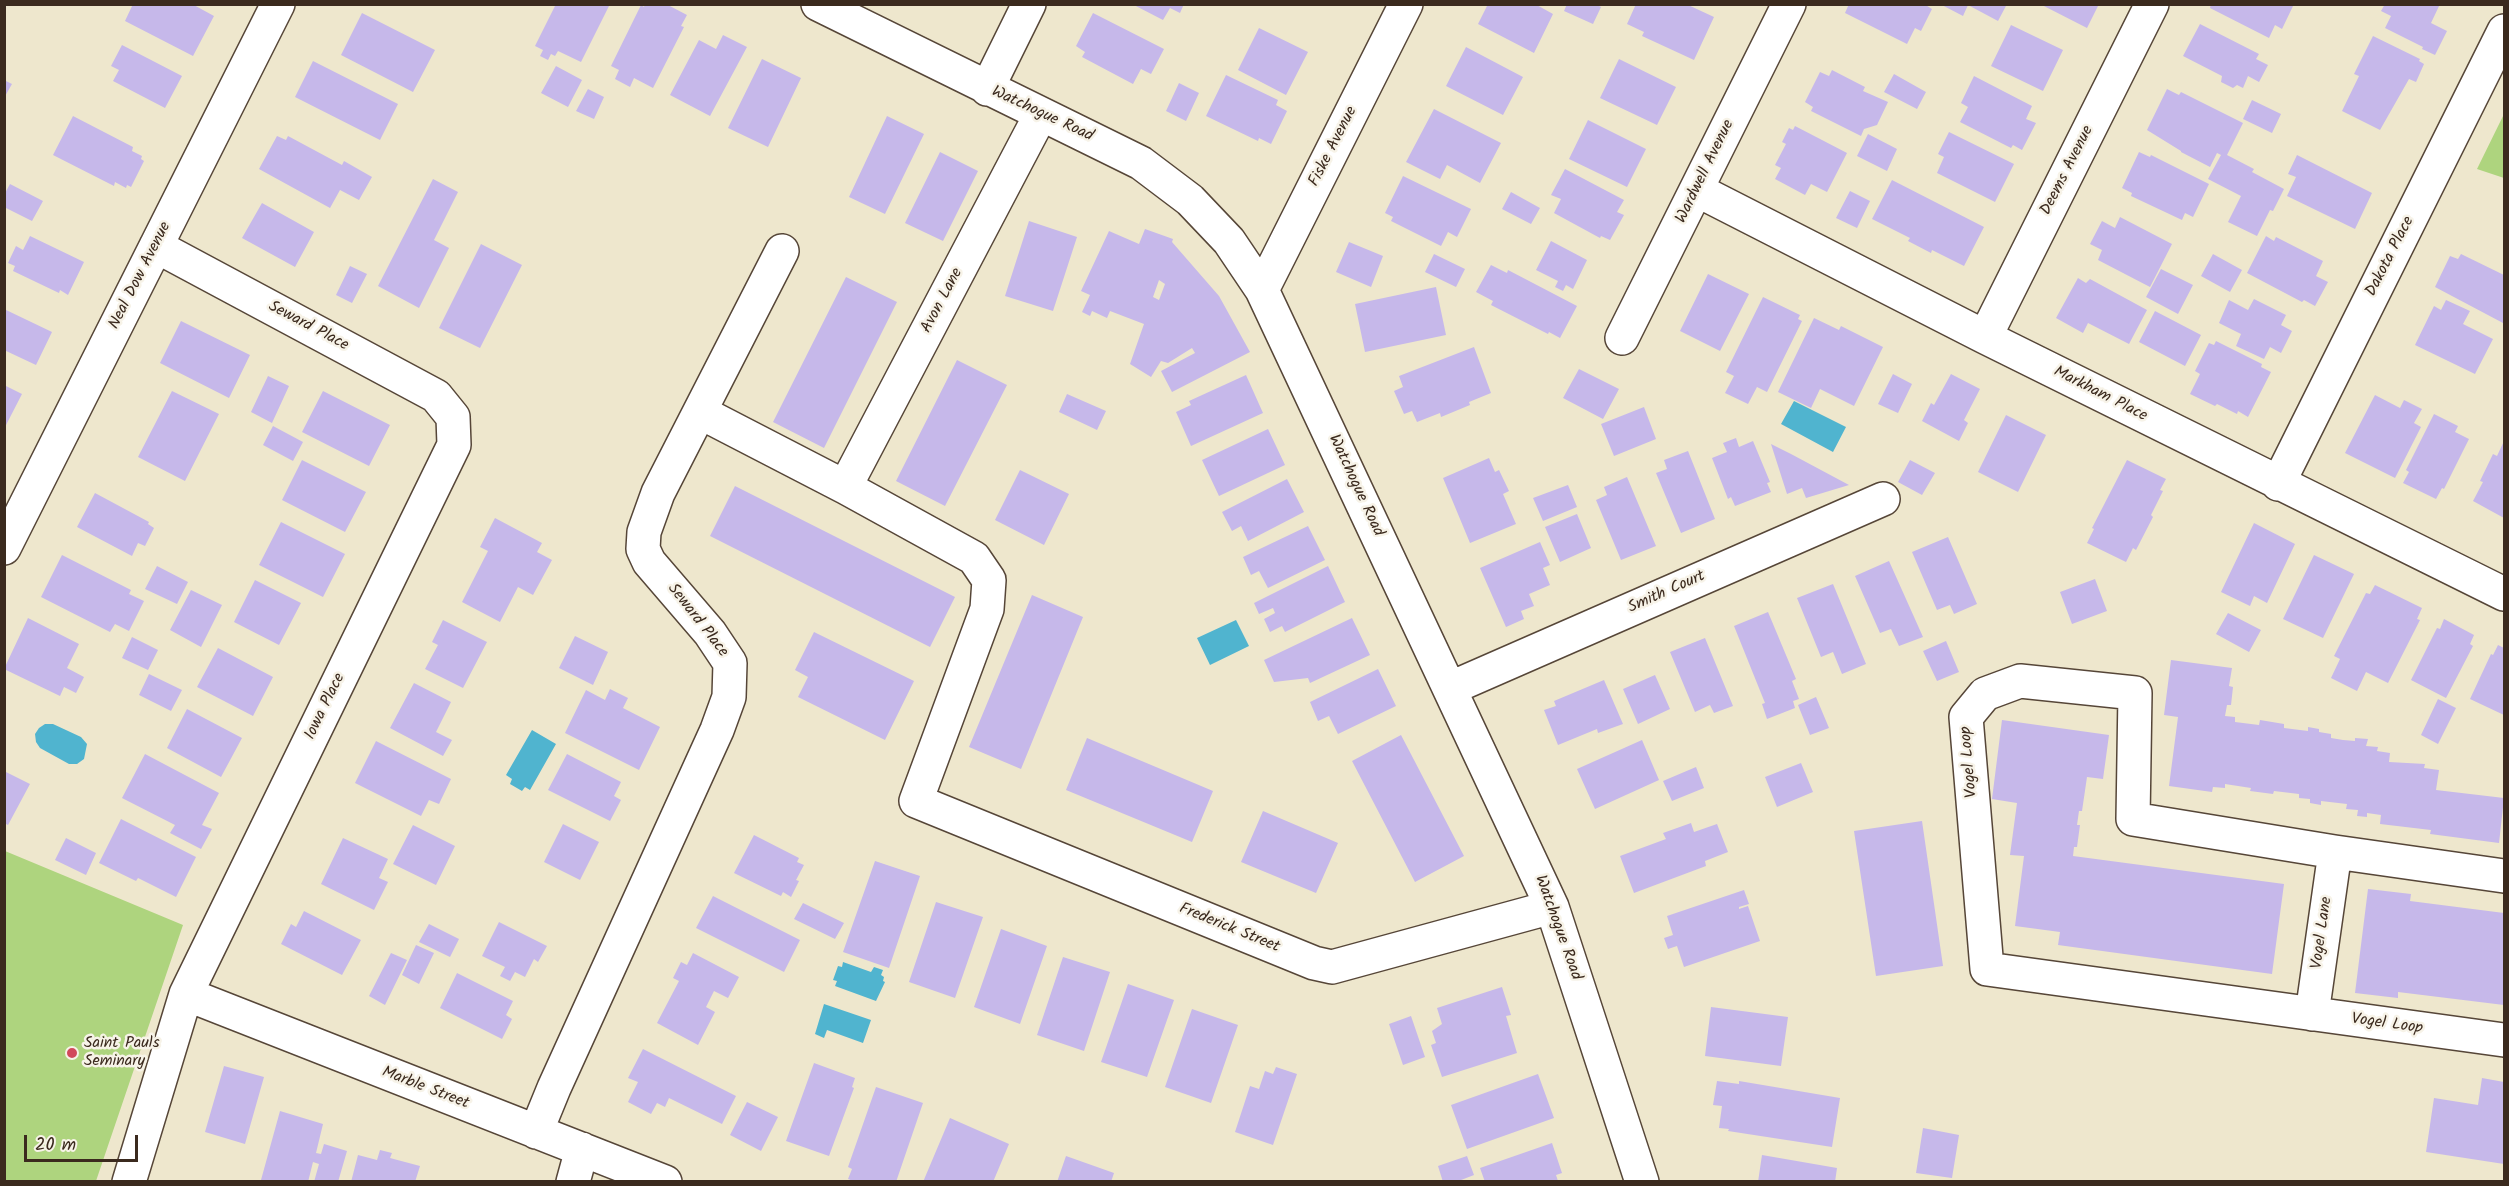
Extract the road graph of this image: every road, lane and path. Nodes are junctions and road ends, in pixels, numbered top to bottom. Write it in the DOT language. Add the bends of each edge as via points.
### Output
graph roads {
  1 [pos="278,4"];
  2 [pos="818,4"];
  3 [pos="1029,4"];
  4 [pos="1406,4"];
  5 [pos="1789,4"];
  6 [pos="2152,4"];
  7 [pos="2505,31"];
  8 [pos="987,89"];
  9 [pos="1041,114"];
  10 [pos="1697,190"];
  11 [pos="156,246"];
  12 [pos="782,252"];
  13 [pos="1262,290"];
  14 [pos="1623,338"];
  15 [pos="1985,338"];
  16 [pos="699,412"];
  17 [pos="453,417"];
  18 [pos="2278,484"];
  19 [pos="845,487"];
  20 [pos="1882,499"];
  21 [pos="4,548"];
  22 [pos="2505,594"];
  23 [pos="1451,688"];
  24 [pos="2335,852"];
  25 [pos="2505,876"];
  26 [pos="1552,907"];
  27 [pos="186,994"];
  28 [pos="2312,1014"];
  29 [pos="2505,1040"];
  30 [pos="536,1132"];
  31 [pos="582,1149"];
  32 [pos="129,1182"];
  33 [pos="573,1182"];
  34 [pos="665,1182"];
  35 [pos="1642,1182"];
  1 -- 11 [label="street, Neal Dow Avenue"];
  2 -- 8 [label="street, Watchogue Road"];
  3 -- 8 [label="street"];
  4 -- 13 [label="street, Fiske Avenue"];
  5 -- 10 [label="street, Wardwell Avenue"];
  6 -- 15 [label="street, Deems Avenue"];
  7 -- 18 [label="street, Dakota Place"];
  8 -- 9 [label="street, Watchogue Road"];
  9 -- 13 [label="street, Watchogue Road" via="1141,163 1190,200 1229,241"];
  9 -- 19 [label="street, Avon Lane"];
  10 -- 14 [label="street, Wardwell Avenue"];
  10 -- 15 [label="street, Markham Place"];
  11 -- 17 [label="street, Seward Place" via="436,396"];
  11 -- 21 [label="street, Neal Dow Avenue"];
  12 -- 16 [label="street, Seward Place"];
  13 -- 23 [label="street, Watchogue Road"];
  15 -- 18 [label="street, Markham Place"];
  16 -- 19 [label="street"];
  16 -- 30 [label="street, Seward Place" via="658,493 644,532 643,549 649,562 710,633 730,663 729,697"];
  17 -- 27 [label="street, Iowa Place" via="454,445"];
  18 -- 22 [label="street, Markham Place"];
  19 -- 26 [label="street, Frederick Street" via="974,558 989,580 987,609 916,801 1332,967"];
  20 -- 23 [label="street, Smith Court"];
  23 -- 26 [label="street, Watchogue Road"];
  24 -- 25 [label="street, Vogel Loop"];
  24 -- 28 [label="street, Vogel Lane"];
  24 -- 28 [label="street, Vogel Loop" via="2133,819 2135,693 2020,681 1985,694 1966,717 1987,969"];
  26 -- 35 [label="street, Watchogue Road"];
  27 -- 30 [label="street, Marble Street"];
  27 -- 32 [label="street, Iowa Place"];
  28 -- 29 [label="street, Vogel Loop"];
  30 -- 31 [label="street, Marble Street"];
  31 -- 33 [label="street"];
  31 -- 34 [label="street, Marble Street"];
}
